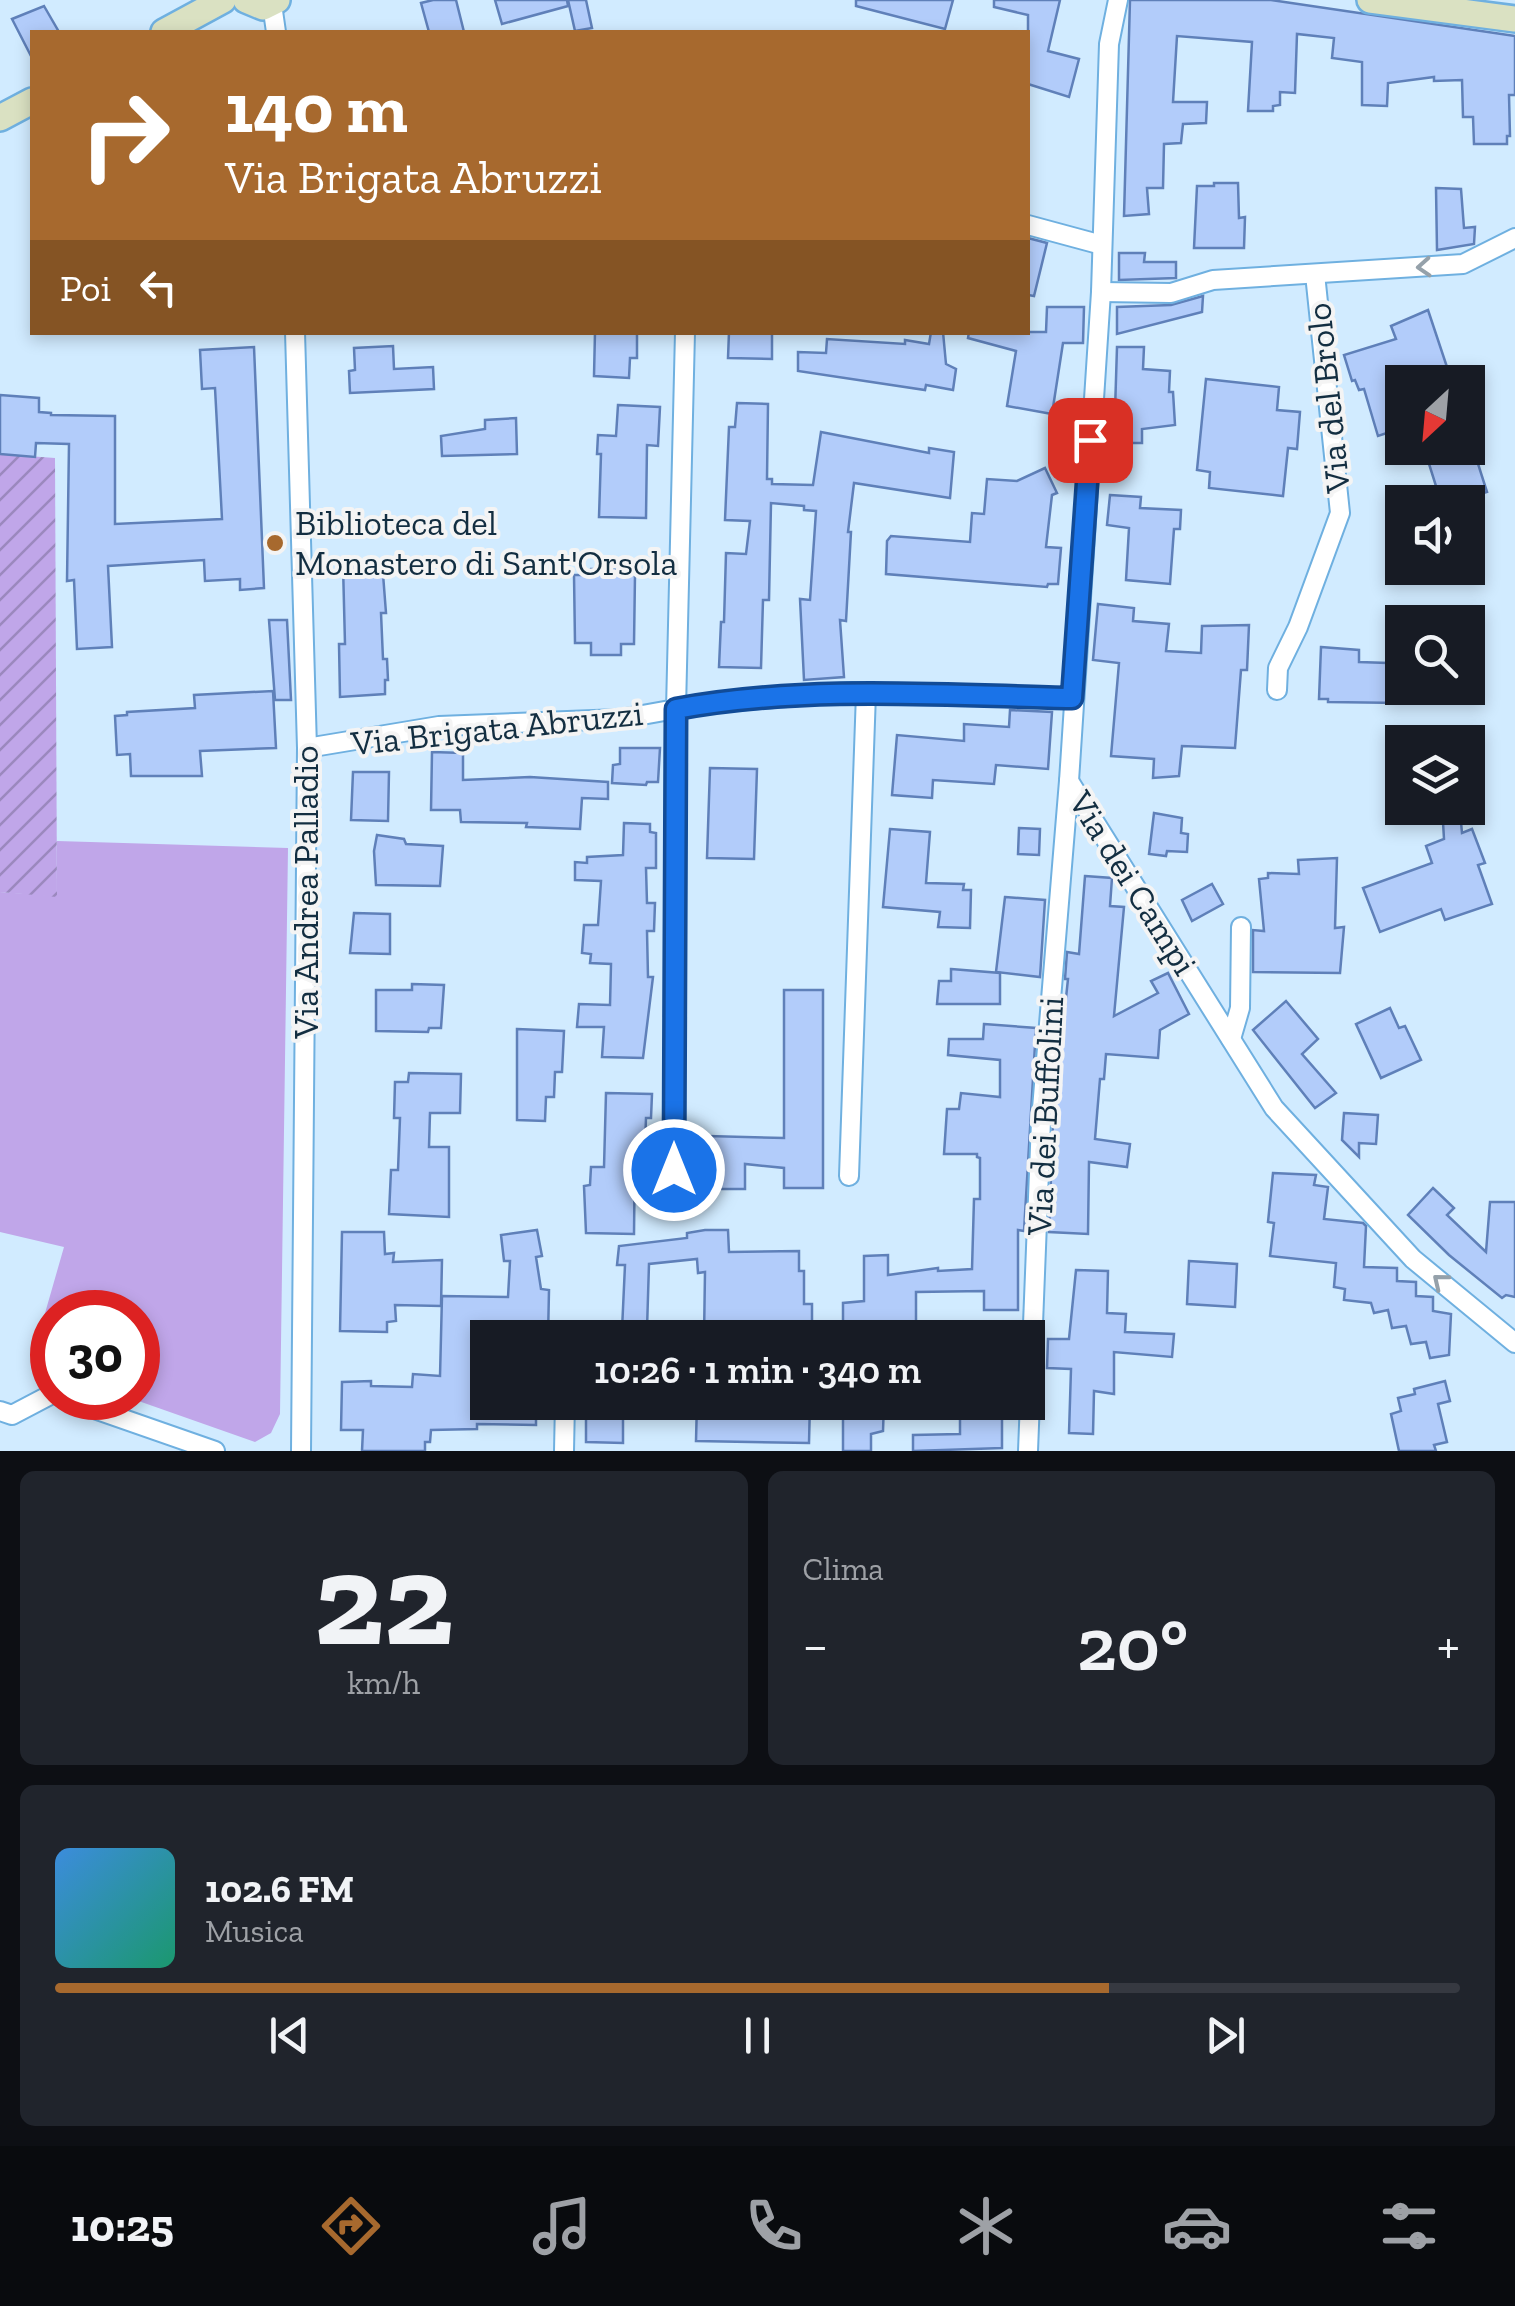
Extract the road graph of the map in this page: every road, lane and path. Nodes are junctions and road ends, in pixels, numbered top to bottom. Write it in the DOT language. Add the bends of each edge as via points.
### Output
graph roads {
  1 [pos="223,0"];
  2 [pos="1118,0"];
  3 [pos="1370,0"];
  4 [pos="265,1"];
  5 [pos="1515,19"];
  6 [pos="168,30"];
  7 [pos="275,30"];
  8 [pos="30,102"];
  9 [pos="0,118"];
  10 [pos="1030,226"];
  11 [pos="1515,238"];
  12 [pos="1102,244"];
  13 [pos="1315,274"];
  14 [pos="1101,292"];
  15 [pos="295,335"];
  16 [pos="685,335"];
  17 [pos="1277,690"];
  18 [pos="866,692"];
  19 [pos="1072,698"];
  20 [pos="676,709"];
  21 [pos="307,748"];
  22 [pos="1069,781"];
  23 [pos="1241,927"];
  24 [pos="1231,1039"];
  25 [pos="849,1176"];
  26 [pos="673,1209"];
  27 [pos="1032,1320"];
  28 [pos="1515,1343"];
  29 [pos="30,1406"];
  30 [pos="0,1411"];
  31 [pos="126,1420"];
  32 [pos="565,1420"];
  33 [pos="1029,1420"];
  34 [pos="214,1451"];
  35 [pos="302,1451"];
  36 [pos="564,1451"];
  37 [pos="1028,1451"];
  1 -- 6 [label="street"];
  2 -- 12 [label="street, Via dei Campi" via="1109,44"];
  3 -- 5 [label="street"];
  4 -- 7 [label="street"];
  8 -- 9 [label="street"];
  10 -- 12 [label="street"];
  11 -- 13 [label="street, Via del Brolo, one-way" via="1462,264"];
  12 -- 14 [label="street, Via dei Campi"];
  13 -- 14 [label="street, Via del Brolo" via="1213,280 1171,293"];
  13 -- 17 [label="street, Via del Brolo" via="1340,513 1278,668"];
  14 -- 19 [label="street, Via dei Campi"];
  15 -- 21 [label="street, Via Andrea Palladio"];
  16 -- 20 [label="street"];
  18 -- 19 [label="street, Via Brigata Abruzzi"];
  18 -- 20 [label="street, Via Brigata Abruzzi"];
  18 -- 25 [label="street"];
  19 -- 22 [label="street, Via dei Campi"];
  20 -- 21 [label="street, Via Brigata Abruzzi" via="620,719 439,726"];
  20 -- 26 [label="street"];
  21 -- 35 [label="street, Via Andrea Palladio"];
  22 -- 24 [label="street, Via dei Campi"];
  22 -- 27 [label="street, Via dei Buffolini"];
  23 -- 24 [label="street" via="1240,1008"];
  28 -- 24 [label="street, Via dei Campi, one-way" via="1413,1259 1274,1108"];
  29 -- 30 [label="street" via="12,1415"];
  31 -- 34 [label="street"];
  32 -- 36 [label="street"];
  33 -- 37 [label="street, Via dei Buffolini"];
}
